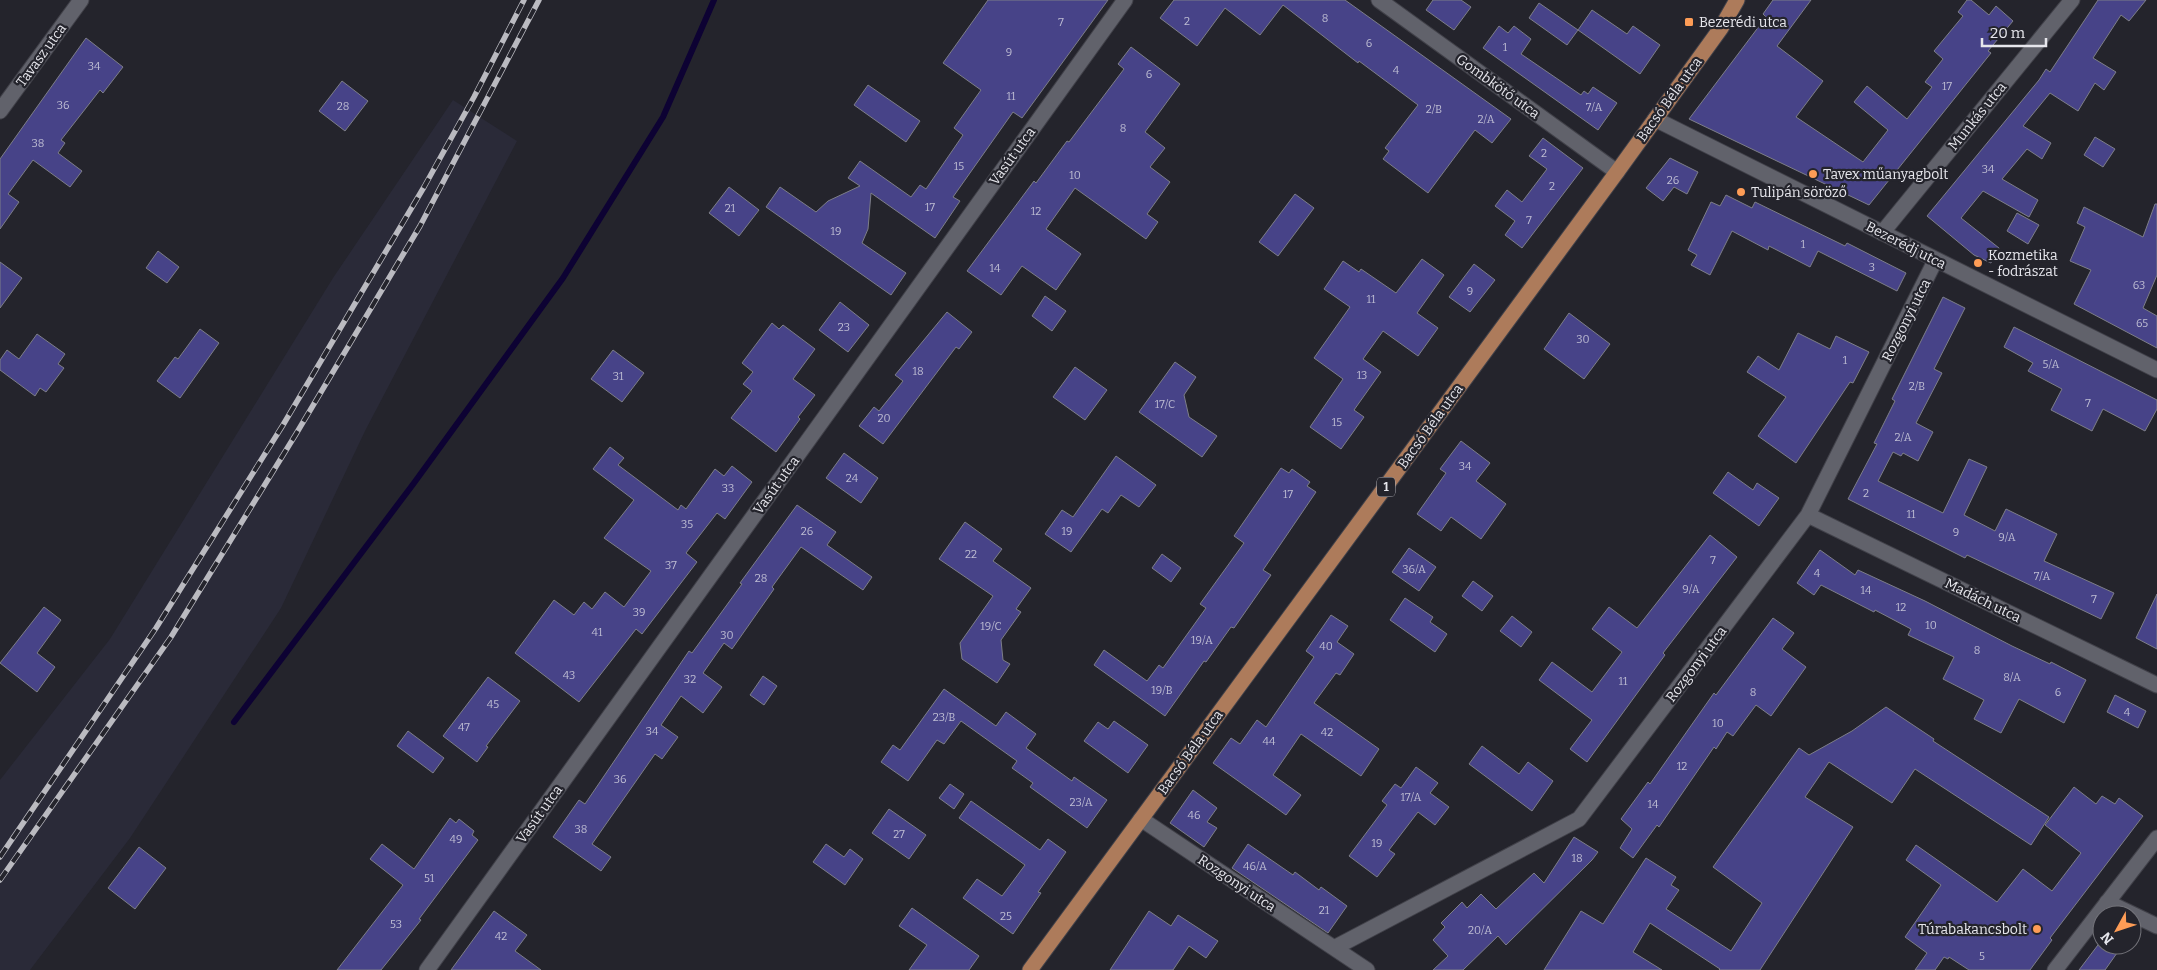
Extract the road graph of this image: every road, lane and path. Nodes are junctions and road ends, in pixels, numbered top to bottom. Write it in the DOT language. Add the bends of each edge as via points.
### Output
graph roads {
  1 [pos="81,0"];
  2 [pos="1125,0"];
  3 [pos="1379,0"];
  4 [pos="1737,0"];
  5 [pos="2072,0"];
  6 [pos="0,110"];
  7 [pos="1655,119"];
  8 [pos="1617,172"];
  9 [pos="1882,233"];
  10 [pos="1935,261"];
  11 [pos="2157,370"];
  12 [pos="1808,514"];
  13 [pos="2157,685"];
  14 [pos="1141,819"];
  15 [pos="2157,838"];
  16 [pos="2107,902"];
  17 [pos="2157,926"];
  18 [pos="1334,948"];
  19 [pos="427,970"];
  20 [pos="1030,970"];
  21 [pos="1367,970"];
  22 [pos="2055,970"];
  1 -- 6 [label="street, Tavasz utca"];
  2 -- 19 [label="street, Vasút utca"];
  3 -- 8 [label="street, Gombkötő utca"];
  4 -- 7 [label="main road, Bacsó Béla utca / 1"];
  5 -- 9 [label="street, Munkás utca"];
  7 -- 8 [label="main road, Bacsó Béla utca / 1"];
  7 -- 9 [label="street, Bezerédj utca"];
  8 -- 14 [label="main road, Bacsó Béla utca / 1"];
  9 -- 10 [label="street, Bezerédj utca"];
  10 -- 11 [label="street, Bezerédj utca"];
  10 -- 12 [label="street, Rozgonyi utca"];
  12 -- 13 [label="street, Madách utca"];
  12 -- 18 [label="street, Rozgonyi utca" via="1580,819"];
  14 -- 18 [label="street, Rozgonyi utca"];
  14 -- 20 [label="main road, Bacsó Béla utca / 1"];
  15 -- 16 [label="street"];
  16 -- 17 [label="street"];
  16 -- 22 [label="street"];
  18 -- 21 [label="street, Rozgonyi utca"];
}
